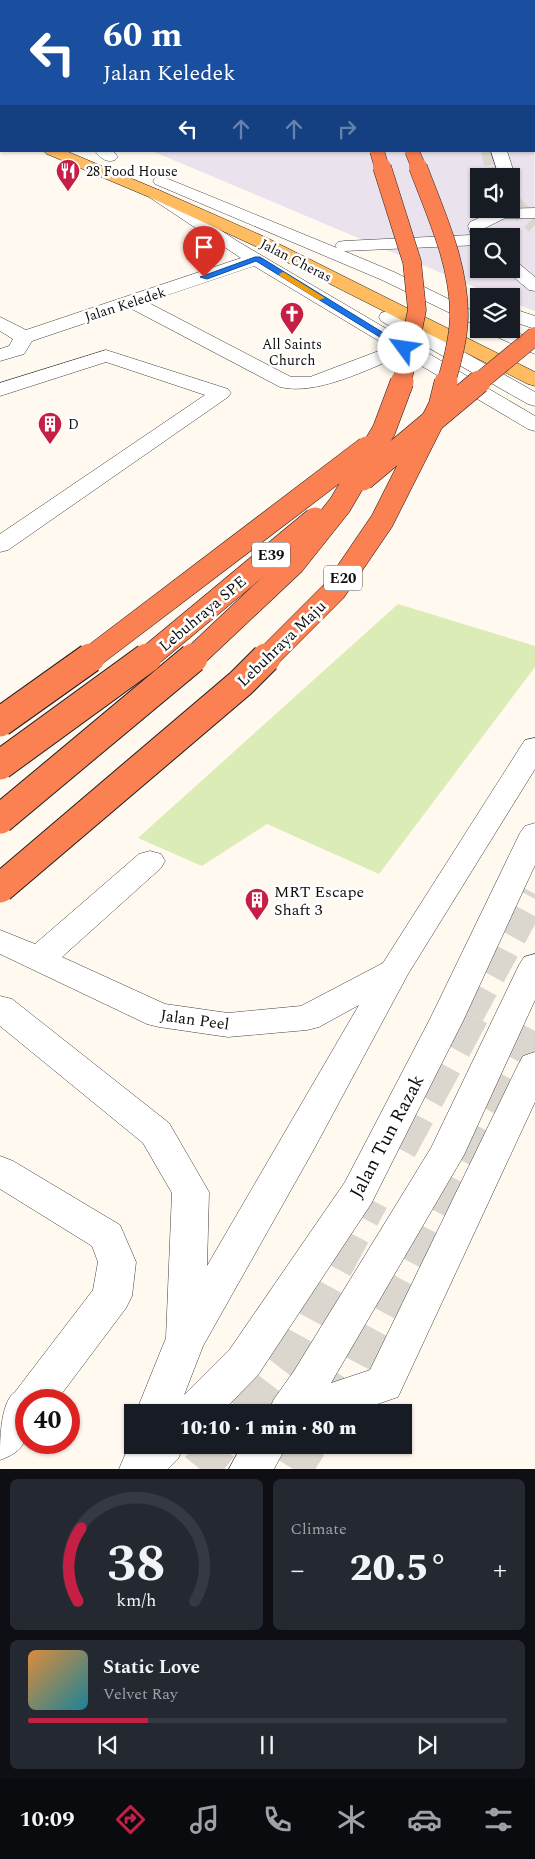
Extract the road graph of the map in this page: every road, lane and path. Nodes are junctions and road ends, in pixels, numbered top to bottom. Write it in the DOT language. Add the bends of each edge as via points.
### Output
graph roads {
  1 [pos="55,152"];
  2 [pos="377,152"];
  3 [pos="412,152"];
  4 [pos="499,152"];
  5 [pos="103,153"];
  6 [pos="126,165"];
  7 [pos="504,168"];
  8 [pos="144,172"];
  9 [pos="158,187"];
  10 [pos="520,198"];
  11 [pos="520,211"];
  12 [pos="535,211"];
  13 [pos="490,218"];
  14 [pos="477,228"];
  15 [pos="470,240"];
  16 [pos="344,246"];
  17 [pos="257,259"];
  18 [pos="520,274"];
  19 [pos="535,286"];
  20 [pos="470,297"];
  21 [pos="133,302"];
  22 [pos="470,317"];
  23 [pos="520,318"];
  24 [pos="535,319"];
  25 [pos="0,323"];
  26 [pos="535,324"];
  27 [pos="535,336"];
  28 [pos="24,337"];
  29 [pos="514,338"];
  30 [pos="404,348"];
  31 [pos="535,348"];
  32 [pos="0,356"];
  33 [pos="535,366"];
  34 [pos="535,380"];
  35 [pos="0,390"];
  36 [pos="535,400"];
  37 [pos="535,425"];
  38 [pos="0,545"];
  39 [pos="0,722"];
  40 [pos="535,746"];
  41 [pos="0,765"];
  42 [pos="0,819"];
  43 [pos="535,833"];
  44 [pos="150,860"];
  45 [pos="0,888"];
  46 [pos="0,941"];
  47 [pos="40,959"];
  48 [pos="535,965"];
  49 [pos="394,970"];
  50 [pos="0,1008"];
  51 [pos="535,1065"];
  52 [pos="0,1171"];
  53 [pos="185,1340"];
  54 [pos="40,1389"];
  55 [pos="299,1403"];
  56 [pos="160,1404"];
  57 [pos="203,1404"];
  58 [pos="15,1421"];
  59 [pos="0,1441"];
  60 [pos="141,1454"];
  61 [pos="154,1454"];
  62 [pos="260,1454"];
  63 [pos="135,1469"];
  64 [pos="140,1469"];
  65 [pos="250,1469"];
  1 -- 9 [label="main road, Jalan Cheras"];
  2 -- 42 [label="highway, bridge" via="412,262 417,310 401,387 384,430 340,505 293,564 192,659"];
  3 -- 45 [label="highway, Lebuhraya Maju / E20, bridge" via="449,248 459,316 440,406 382,521 335,590 241,683"];
  4 -- 7 [label="street"];
  5 -- 6 [label="main road"];
  8 -- 9 [label="main road, Jalan Cheras"];
  9 -- 16 [label="street" via="226,198"];
  9 -- 17 [label="street" via="231,245"];
  9 -- 22 [label="street" via="388,276"];
  9 -- 33 [label="main road, Jalan Cheras" via="487,340"];
  9 -- 34 [label="main road, Jalan Cheras"];
  9 -- 36 [label="street" via="248,247 392,319"];
  10 -- 12 [label="street"];
  11 -- 12 [label="street"];
  13 -- 14 [label="street"];
  15 -- 16 [label="street"];
  16 -- 20 [label="street"];
  17 -- 21 [label="street, Jalan Keledek"];
  17 -- 30 [label="street"];
  18 -- 19 [label="street"];
  21 -- 28 [label="street, Jalan Keledek"];
  21 -- 30 [label="street" via="287,383 312,383"];
  23 -- 26 [label="street"];
  24 -- 39 [label="highway, Lebuhraya SPE / E39, bridge" via="117,639"];
  25 -- 28 [label="street"];
  27 -- 41 [label="highway, Lebuhraya SPE / E39, bridge" via="154,652"];
  28 -- 32 [label="street, Jalan Keledek" via="18,350"];
  29 -- 31 [label="street"];
  30 -- 37 [label="street"];
  35 -- 38 [label="street" via="106,356 221,393"];
  40 -- 49 [label="street"];
  43 -- 57 [label="street, Jalan Tun Razak" via="358,1193 244,1362"];
  44 -- 47 [label="street"];
  46 -- 47 [label="street, Jalan Peel"];
  47 -- 49 [label="street, Jalan Peel" via="159,1015 228,1025 307,1018"];
  48 -- 55 [label="street" via="446,1156"];
  49 -- 53 [label="street"];
  50 -- 53 [label="street" via="156,1133 191,1192"];
  51 -- 55 [label="street" via="384,1384"];
  52 -- 54 [label="street" via="107,1236 117,1262 112,1296"];
  53 -- 56 [label="street"];
  58 -- 59 [label="street"];
  60 -- 63 [label="street"];
  61 -- 64 [label="street"];
  62 -- 65 [label="street"];
}
